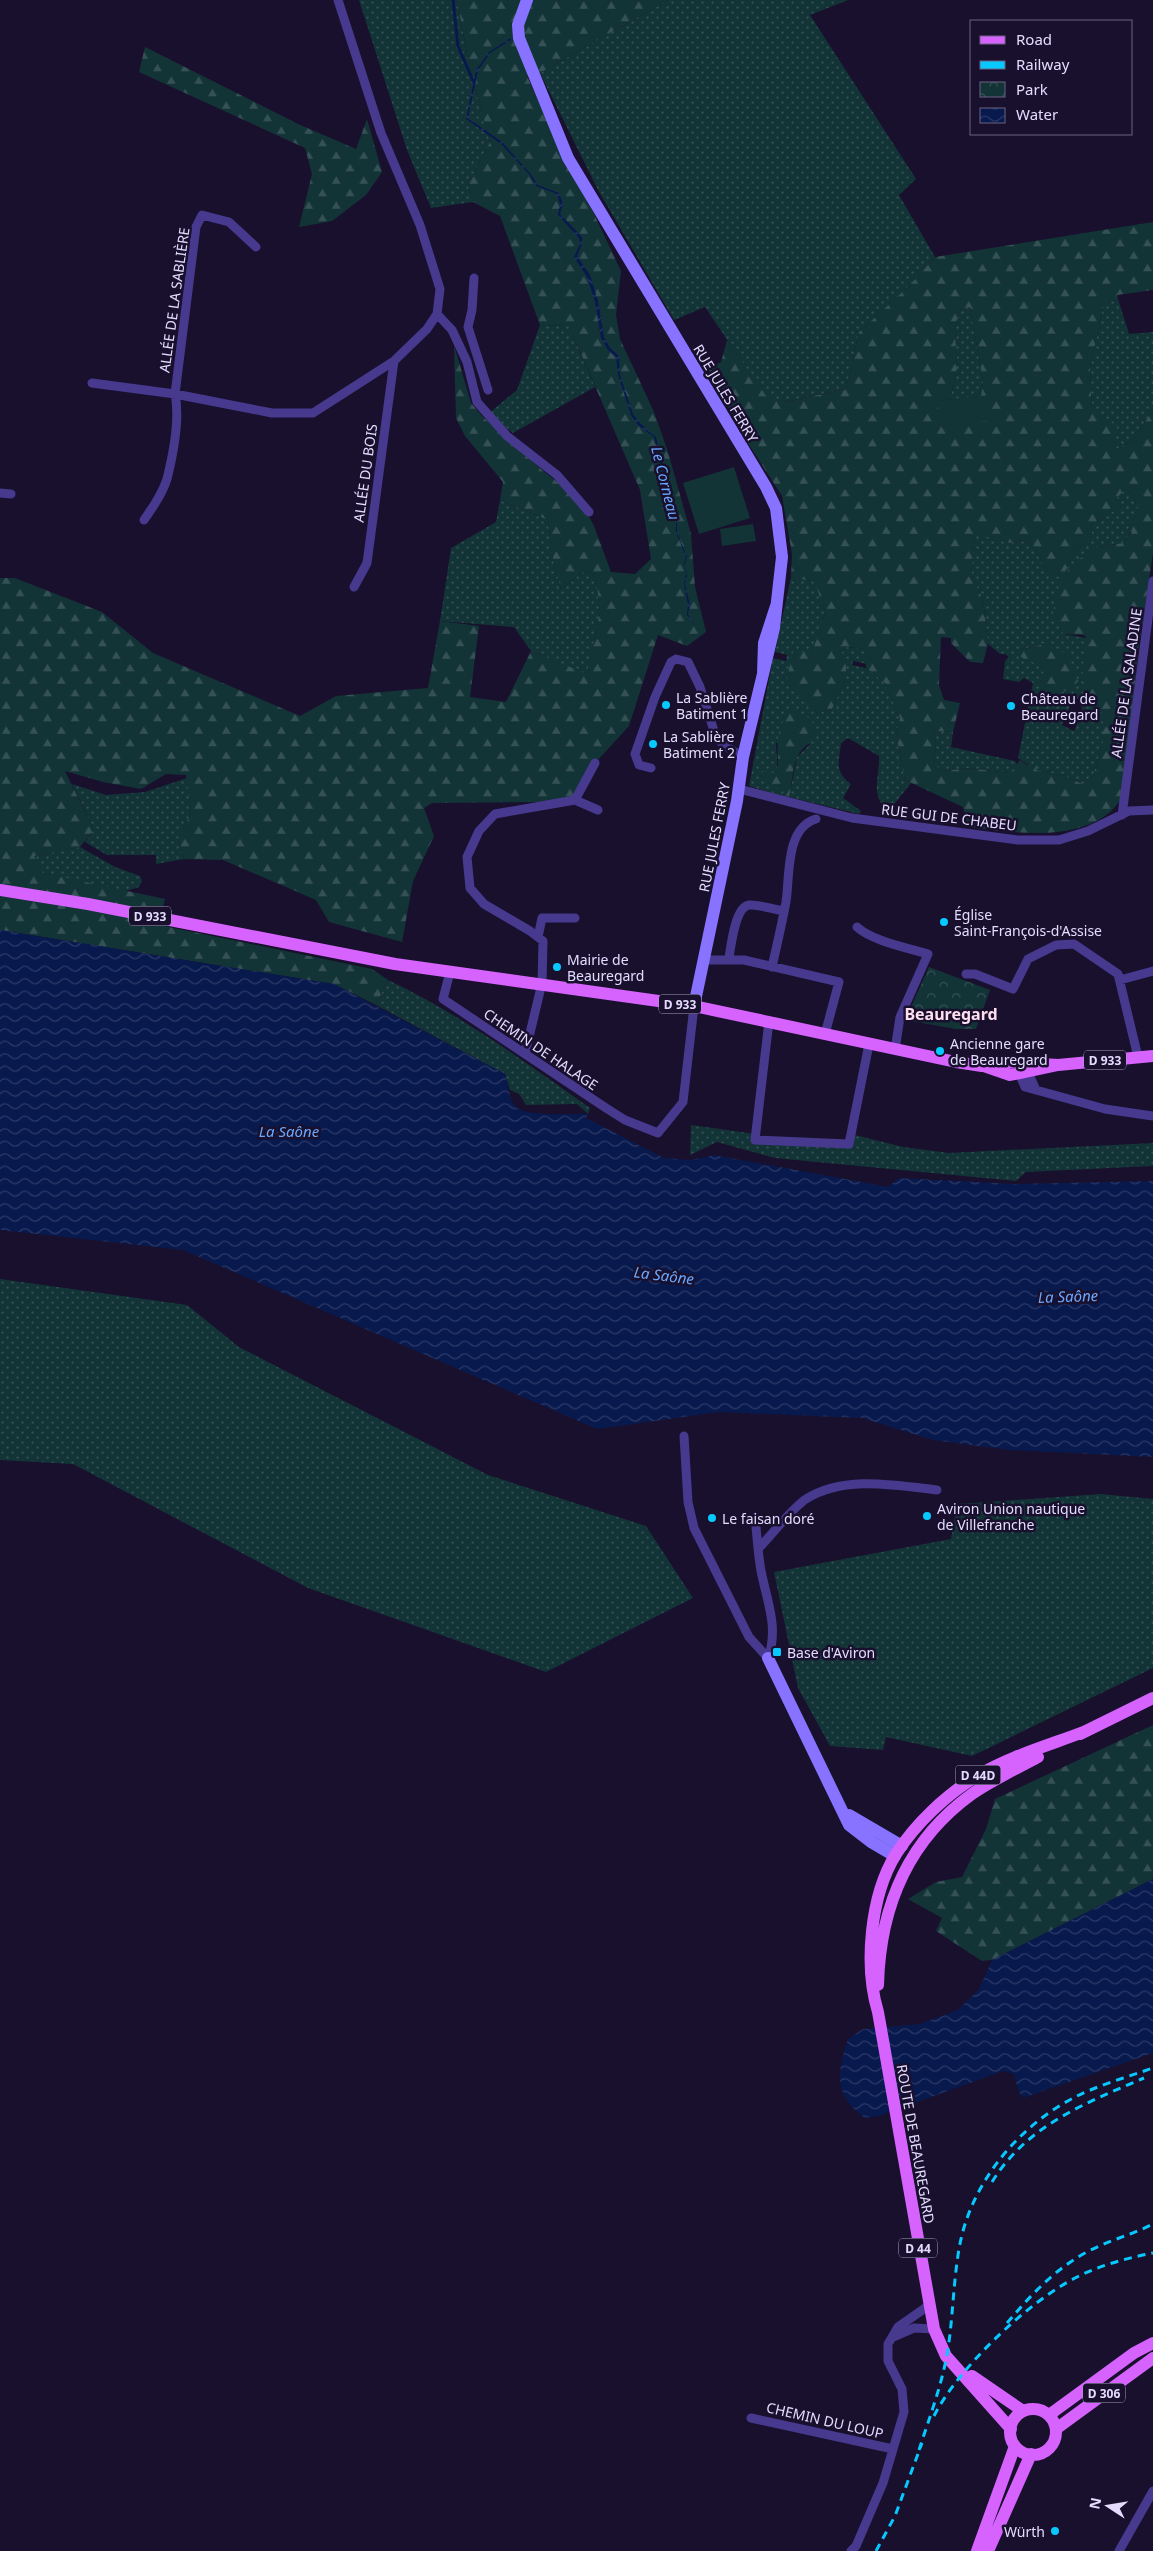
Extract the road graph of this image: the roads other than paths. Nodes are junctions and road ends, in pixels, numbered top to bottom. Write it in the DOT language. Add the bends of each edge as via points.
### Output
graph roads {
  1 [pos="338,0"];
  2 [pos="527,0"];
  3 [pos="256,247"];
  4 [pos="474,278"];
  5 [pos="437,314"];
  6 [pos="468,327"];
  7 [pos="452,330"];
  8 [pos="394,360"];
  9 [pos="92,383"];
  10 [pos="488,390"];
  11 [pos="175,394"];
  12 [pos="0,493"];
  13 [pos="11,494"];
  14 [pos="589,512"];
  15 [pos="144,520"];
  16 [pos="1153,581"];
  17 [pos="354,587"];
  18 [pos="743,757"];
  19 [pos="595,763"];
  20 [pos="651,768"];
  21 [pos="739,789"];
  22 [pos="575,800"];
  23 [pos="598,810"];
  24 [pos="1153,810"];
  25 [pos="1126,813"];
  26 [pos="816,819"];
  27 [pos="0,890"];
  28 [pos="784,911"];
  29 [pos="575,918"];
  30 [pos="857,928"];
  31 [pos="538,936"];
  32 [pos="729,958"];
  33 [pos="705,960"];
  34 [pos="772,966"];
  35 [pos="1153,971"];
  36 [pos="450,972"];
  37 [pos="966,974"];
  38 [pos="1120,980"];
  39 [pos="542,983"];
  40 [pos="694,1006"];
  41 [pos="769,1021"];
  42 [pos="825,1034"];
  43 [pos="869,1044"];
  44 [pos="895,1050"];
  45 [pos="525,1054"];
  46 [pos="1153,1056"];
  47 [pos="1138,1057"];
  48 [pos="1022,1069"];
  49 [pos="1153,1116"];
  50 [pos="684,1436"];
  51 [pos="937,1490"];
  52 [pos="755,1517"];
  53 [pos="758,1549"];
  54 [pos="768,1658"];
  55 [pos="1153,1698"];
  56 [pos="1086,1731"];
  57 [pos="899,1851"];
  58 [pos="910,1860"];
  59 [pos="878,2012"];
  60 [pos="928,2306"];
  61 [pos="934,2329"];
  62 [pos="893,2337"];
  63 [pos="1153,2343"];
  64 [pos="1153,2358"];
  65 [pos="953,2364"];
  66 [pos="1023,2411"];
  67 [pos="1049,2415"];
  68 [pos="751,2418"];
  69 [pos="1011,2429"];
  70 [pos="1056,2429"];
  71 [pos="1015,2446"];
  72 [pos="893,2450"];
  73 [pos="1031,2454"];
  74 [pos="1153,2491"];
  75 [pos="851,2551"];
  76 [pos="977,2551"];
  77 [pos="988,2551"];
  78 [pos="1119,2551"];
  1 -- 5 [label="street" via="381,133 420,225 440,289"];
  2 -- 18 [label="street, RUE JULES FERRY" via="518,25 519,38 565,150 776,508 782,557 776,606 764,643 763,674"];
  3 -- 11 [label="street, ALLÉE DE LA SABLIÈRE" via="229,222 202,215 196,227"];
  4 -- 6 [label="street"];
  5 -- 7 [label="street"];
  5 -- 8 [label="street"];
  6 -- 7 [label="street"];
  6 -- 10 [label="street"];
  7 -- 14 [label="street" via="467,362 477,402 507,436 557,475"];
  8 -- 11 [label="street" via="313,413 272,413"];
  8 -- 17 [label="street, ALLÉE DU BOIS" via="367,563"];
  9 -- 11 [label="street"];
  11 -- 15 [label="street" via="178,410 166,479"];
  12 -- 13 [label="street"];
  16 -- 25 [label="street, ALLÉE DE LA SALADINE" via="1122,801"];
  18 -- 20 [label="street" via="722,744 688,662 676,659 671,662 655,697 635,754 639,765"];
  18 -- 21 [label="street, RUE JULES FERRY"];
  19 -- 22 [label="street"];
  21 -- 25 [label="street, RUE GUI DE CHABEU" via="870,821 1018,840 1059,840"];
  21 -- 33 [label="street, RUE JULES FERRY"];
  22 -- 23 [label="street"];
  22 -- 31 [label="street" via="495,814 479,831 467,857 470,888 484,904"];
  24 -- 25 [label="street, RUE GUI DE CHABEU"];
  26 -- 28 [label="street" via="804,827 794,846"];
  27 -- 36 [label="main road, D 933"];
  28 -- 32 [label="street" via="749,905 743,908 738,916"];
  28 -- 34 [label="street"];
  29 -- 31 [label="street" via="542,918"];
  30 -- 44 [label="street" via="877,938 928,954 901,1014"];
  31 -- 39 [label="street" via="543,941"];
  32 -- 33 [label="street"];
  32 -- 34 [label="street"];
  33 -- 40 [label="street, RUE JULES FERRY"];
  34 -- 42 [label="street" via="839,982"];
  35 -- 38 [label="street"];
  36 -- 39 [label="main road, D 933"];
  36 -- 45 [label="street, CHEMIN DE HALAGE" via="443,999"];
  37 -- 38 [label="street" via="975,974 1013,989 1028,959 1056,945 1074,944 1118,974"];
  38 -- 47 [label="street"];
  39 -- 40 [label="main road, D 933"];
  39 -- 45 [label="street"];
  40 -- 41 [label="main road, D 933"];
  40 -- 45 [label="street, CHEMIN DE HALAGE" via="683,1102 658,1133 625,1120"];
  41 -- 42 [label="main road, D 933"];
  41 -- 43 [label="street" via="755,1140 849,1144"];
  42 -- 43 [label="main road, D 933"];
  43 -- 44 [label="main road, D 933"];
  44 -- 48 [label="main road, D 933" via="982,1066 1010,1076"];
  46 -- 47 [label="main road, D 933"];
  47 -- 48 [label="main road, D 933"];
  48 -- 49 [label="street" via="1025,1087 1105,1109"];
  50 -- 54 [label="street" via="688,1502 694,1528 749,1637"];
  51 -- 53 [label="street" via="878,1482 840,1486 805,1499"];
  52 -- 53 [label="street"];
  53 -- 54 [label="street" via="774,1625"];
  54 -- 57 [label="street" via="838,1804 853,1819"];
  55 -- 56 [label="main road, D 44D"];
  56 -- 57 [label="main road, D 44D" via="979,1775 957,1789 924,1819"];
  56 -- 58 [label="main road, D 44D" via="972,1794 936,1826"];
  57 -- 58 [label="main road"];
  57 -- 59 [label="main road, ROUTE DE BEAUREGARD / D 44" via="875,1912 872,1992"];
  58 -- 59 [label="main road, ROUTE DE BEAUREGARD / D 44" via="894,1890 886,1915"];
  59 -- 60 [label="main road, ROUTE DE BEAUREGARD / D 44"];
  60 -- 61 [label="main road, ROUTE DE BEAUREGARD / D 44"];
  60 -- 62 [label="street" via="898,2327"];
  61 -- 62 [label="street" via="914,2328"];
  61 -- 65 [label="main road, ROUTE DE BEAUREGARD / D 44" via="938,2343"];
  62 -- 72 [label="street" via="888,2344 887,2357 902,2389 904,2407"];
  63 -- 67 [label="main road, D 306" via="1134,2353"];
  64 -- 70 [label="main road, D 306"];
  65 -- 66 [label="main road, ROUTE DE BEAUREGARD / D 44"];
  65 -- 69 [label="main road, ROUTE DE BEAUREGARD / D 44"];
  66 -- 67 [label="main road" via="1036,2409"];
  66 -- 69 [label="main road" via="1014,2418"];
  67 -- 70 [label="main road"];
  68 -- 72 [label="street, CHEMIN DU LOUP"];
  69 -- 71 [label="main road"];
  70 -- 73 [label="main road" via="1050,2448"];
  71 -- 73 [label="main road"];
  71 -- 76 [label="main road"];
  72 -- 75 [label="street" via="870,2516"];
  73 -- 77 [label="main road"];
  74 -- 78 [label="street"];
}
